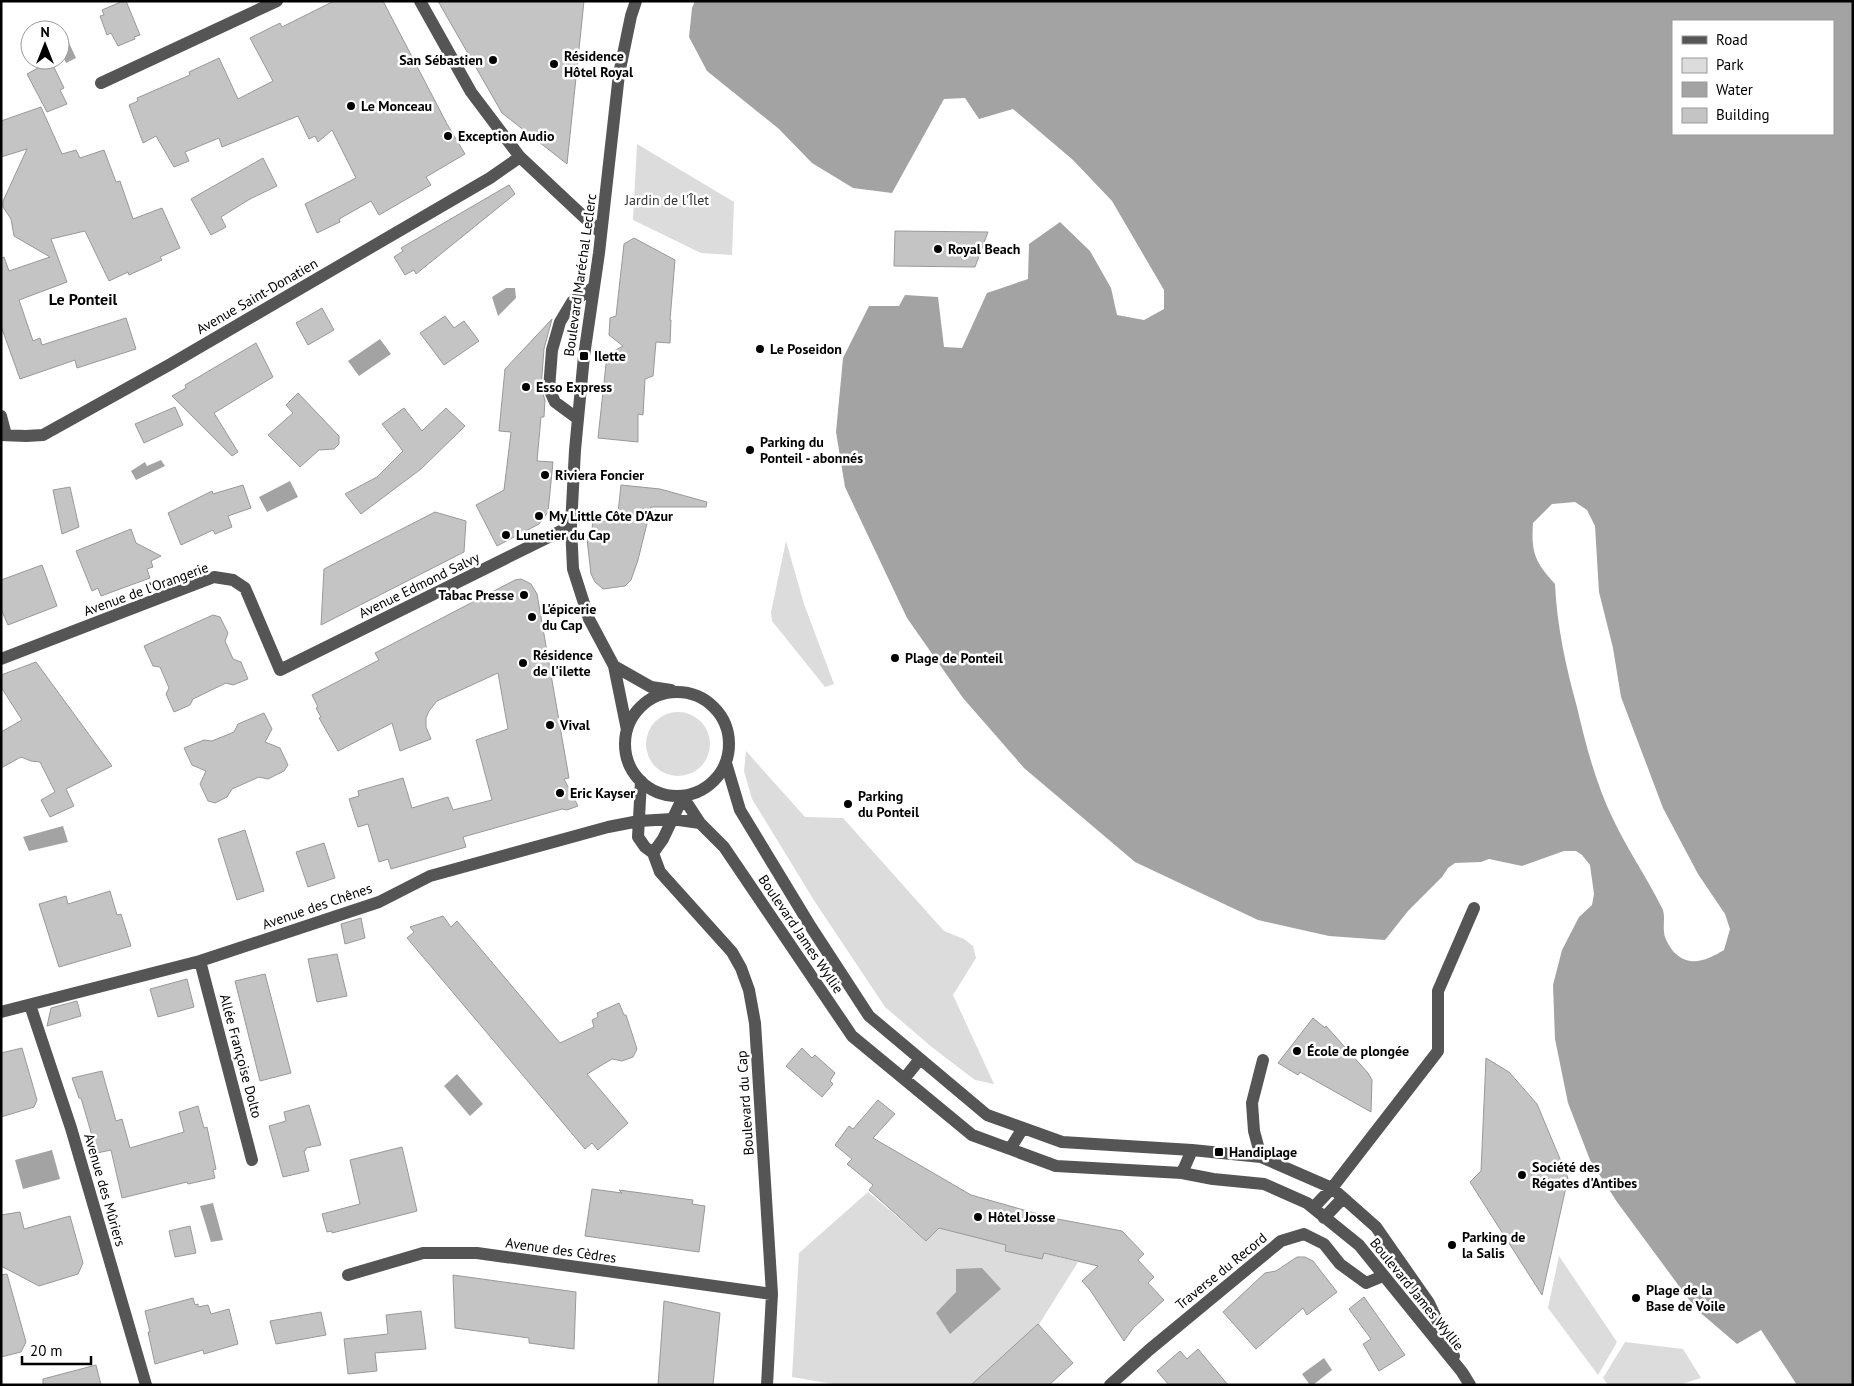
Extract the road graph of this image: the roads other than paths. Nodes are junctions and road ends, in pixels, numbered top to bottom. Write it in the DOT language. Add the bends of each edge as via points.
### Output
graph roads {
  1 [pos="277,1"];
  2 [pos="420,1"];
  3 [pos="636,1"];
  4 [pos="100,83"];
  5 [pos="520,157"];
  6 [pos="601,233"];
  7 [pos="594,287"];
  8 [pos="1,416"];
  9 [pos="578,419"];
  10 [pos="3,435"];
  11 [pos="571,526"];
  12 [pos="1,659"];
  13 [pos="614,666"];
  14 [pos="280,670"];
  15 [pos="678,691"];
  16 [pos="626,730"];
  17 [pos="726,764"];
  18 [pos="641,781"];
  19 [pos="683,797"];
  20 [pos="672,819"];
  21 [pos="639,821"];
  22 [pos="700,823"];
  23 [pos="653,852"];
  24 [pos="1474,908"];
  25 [pos="200,961"];
  26 [pos="30,1005"];
  27 [pos="1,1012"];
  28 [pos="920,1059"];
  29 [pos="1263,1060"];
  30 [pos="904,1079"];
  31 [pos="1023,1128"];
  32 [pos="1010,1149"];
  33 [pos="1192,1150"];
  34 [pos="1261,1157"];
  35 [pos="252,1160"];
  36 [pos="1182,1173"];
  37 [pos="1332,1188"];
  38 [pos="1343,1198"];
  39 [pos="1313,1208"];
  40 [pos="1324,1218"];
  41 [pos="348,1275"];
  42 [pos="1383,1276"];
  43 [pos="772,1294"];
  44 [pos="1462,1372"];
  45 [pos="146,1385"];
  46 [pos="766,1385"];
  47 [pos="1110,1385"];
  48 [pos="1470,1385"];
  1 -- 4 [label="street"];
  2 -- 5 [label="street" via="471,92"];
  3 -- 6 [label="street, Boulevard Maréchal Leclerc" via="618,74"];
  5 -- 6 [label="street"];
  5 -- 10 [label="street, Avenue Saint-Donatien" via="490,178 43,435"];
  6 -- 7 [label="street, Boulevard Maréchal Leclerc"];
  7 -- 9 [label="street, Boulevard Maréchal Leclerc"];
  7 -- 9 [label="street" via="572,302 560,322 552,350 549,389 556,402"];
  8 -- 10 [label="street"];
  9 -- 11 [label="street, Boulevard Maréchal Leclerc"];
  11 -- 13 [label="street, Boulevard Maréchal Leclerc" via="573,569 590,619"];
  11 -- 14 [label="street, Avenue Edmond Salvy"];
  12 -- 14 [label="street, Avenue de l'Orangerie" via="214,577 233,580 245,588"];
  13 -- 15 [label="street" via="652,687"];
  13 -- 16 [label="street, Boulevard Maréchal Leclerc"];
  15 -- 16 [label="street" via="661,694 646,702 634,714"];
  15 -- 17 [label="street" via="694,694 709,702 721,714 728,730 730,747"];
  16 -- 18 [label="street" via="626,757"];
  17 -- 19 [label="street" via="708,787"];
  17 -- 28 [label="street, Boulevard James Wyllie" via="740,810 810,927 869,1016"];
  18 -- 19 [label="street" via="665,795"];
  18 -- 21 [label="street, Boulevard du Cap"];
  19 -- 20 [label="street"];
  19 -- 22 [label="street, Boulevard James Wyllie"];
  20 -- 21 [label="street, Avenue des Chênes"];
  20 -- 22 [label="street, Avenue des Chênes"];
  20 -- 23 [label="street"];
  21 -- 23 [label="street, Boulevard du Cap" via="638,837 644,847"];
  21 -- 25 [label="street, Avenue des Chênes" via="430,876 380,902"];
  22 -- 30 [label="street, Boulevard James Wyllie" via="724,847 852,1036"];
  23 -- 43 [label="street, Boulevard du Cap" via="660,872 732,952 749,990 756,1032"];
  24 -- 37 [label="street" via="1438,991 1438,1051"];
  25 -- 26 [label="street, Avenue des Chênes"];
  25 -- 35 [label="street, Allée Françoise Dolto"];
  26 -- 27 [label="street, Avenue des Chênes"];
  26 -- 45 [label="street, Avenue des Mûriers" via="71,1128"];
  28 -- 30 [label="street"];
  28 -- 31 [label="street, Boulevard James Wyllie" via="987,1115"];
  29 -- 34 [label="street" via="1252,1103 1254,1131"];
  30 -- 32 [label="street, Boulevard James Wyllie" via="972,1134"];
  31 -- 32 [label="street"];
  31 -- 33 [label="street, Boulevard James Wyllie" via="1062,1142"];
  32 -- 36 [label="street, Boulevard James Wyllie" via="1056,1166"];
  33 -- 34 [label="street, Boulevard James Wyllie"];
  33 -- 36 [label="street"];
  34 -- 37 [label="street, Boulevard James Wyllie"];
  36 -- 39 [label="street, Boulevard James Wyllie" via="1264,1184"];
  37 -- 38 [label="street, Boulevard James Wyllie"];
  37 -- 39 [label="street"];
  38 -- 40 [label="street"];
  38 -- 44 [label="street, Boulevard James Wyllie" via="1376,1227 1429,1303"];
  39 -- 40 [label="street, Boulevard James Wyllie"];
  40 -- 42 [label="street, Boulevard James Wyllie" via="1359,1245"];
  41 -- 43 [label="street, Avenue des Cèdres" via="423,1253 477,1253"];
  42 -- 44 [label="street, Boulevard James Wyllie"];
  42 -- 47 [label="street, Traverse du Record" via="1366,1283 1340,1264 1324,1244 1304,1234 1281,1242"];
  43 -- 46 [label="street, Boulevard du Cap"];
  44 -- 48 [label="street, Boulevard James Wyllie"];
}
